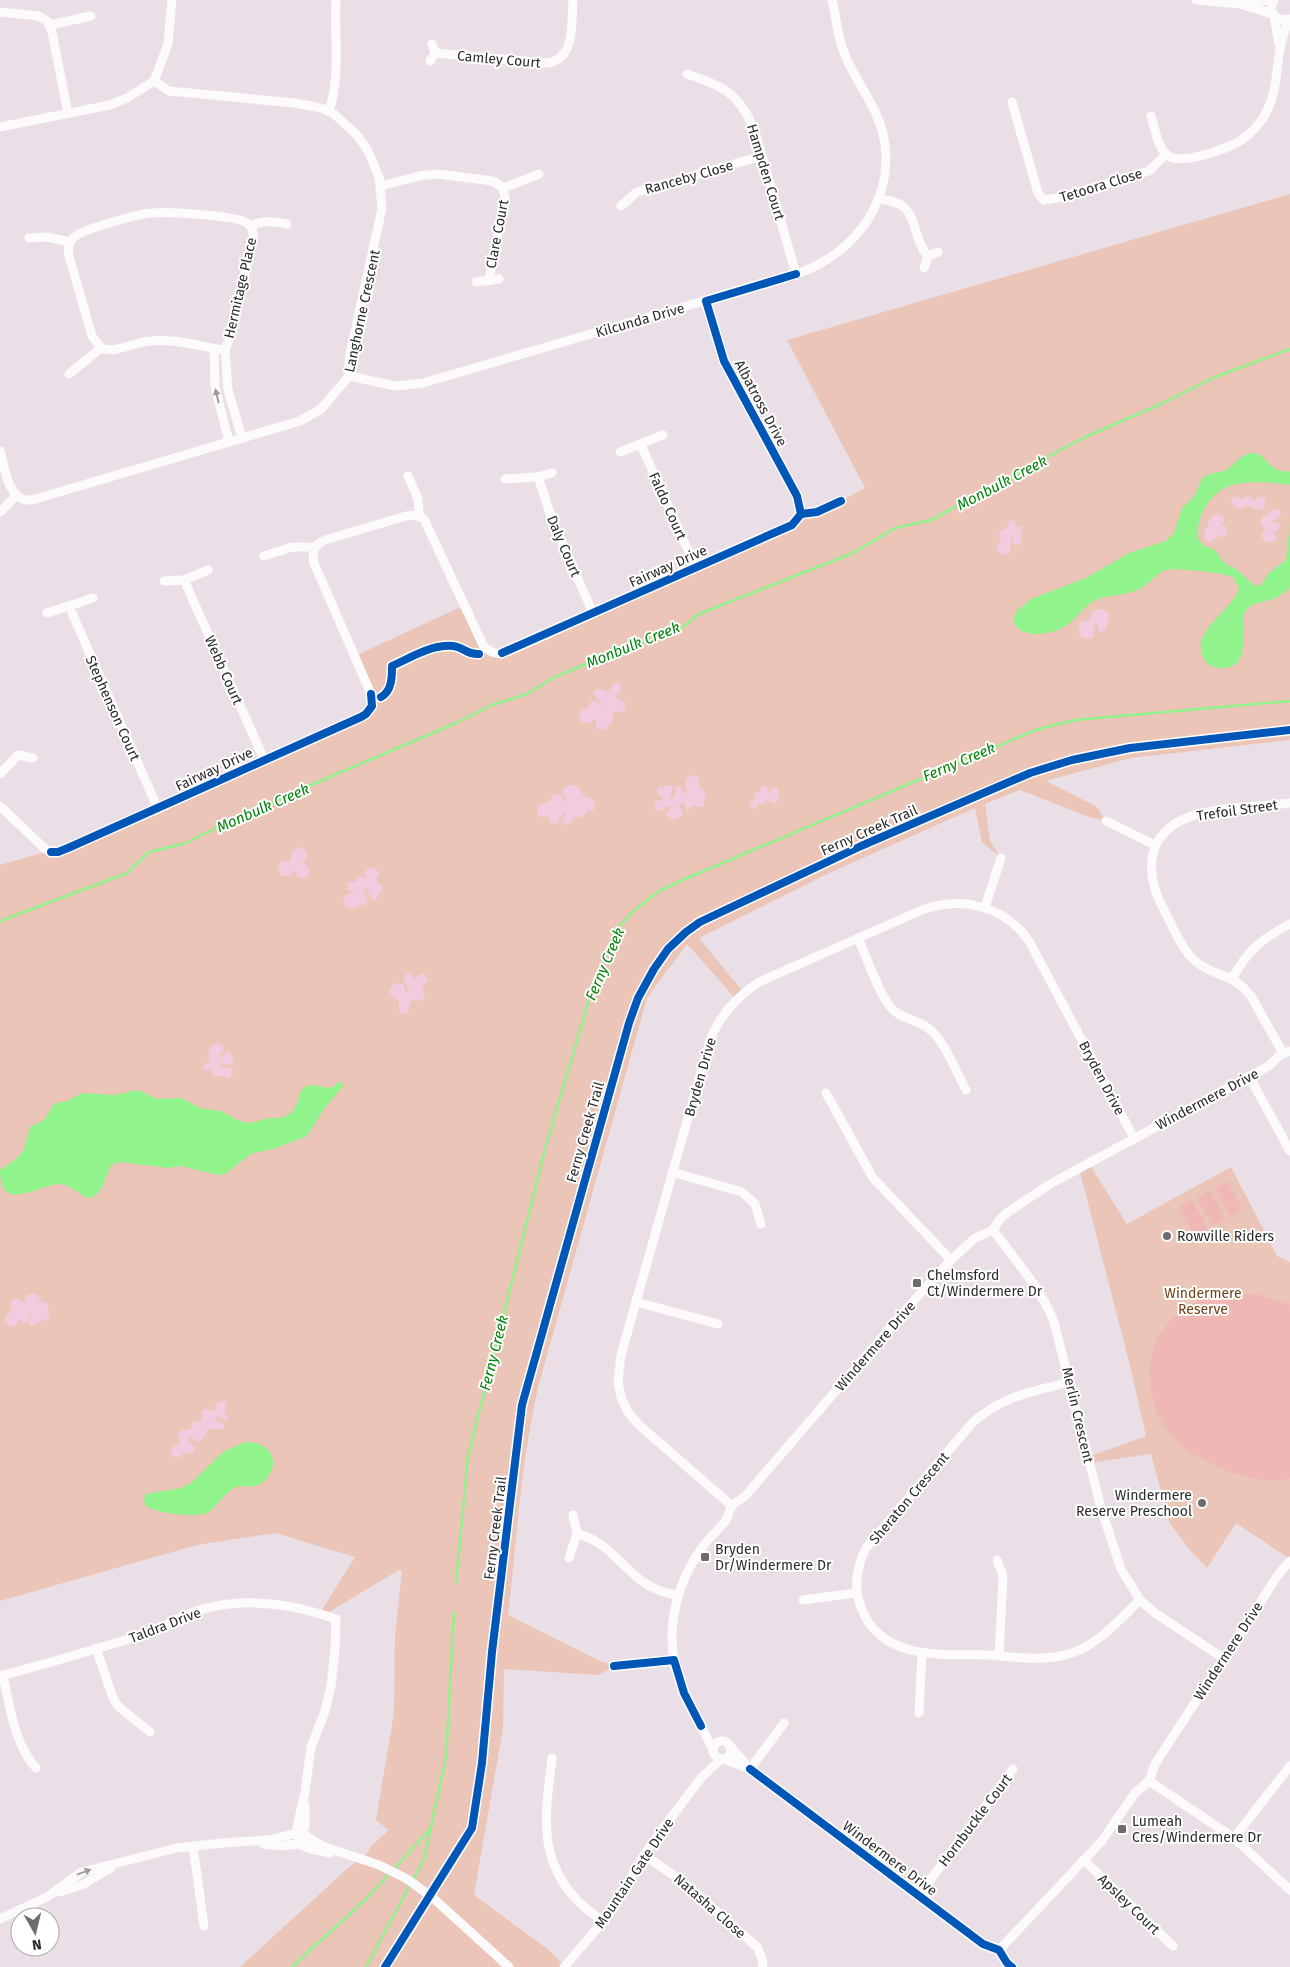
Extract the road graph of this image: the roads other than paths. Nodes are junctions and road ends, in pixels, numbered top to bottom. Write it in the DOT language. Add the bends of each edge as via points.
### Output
graph roads {
  1 [pos="172,0"];
  2 [pos="336,0"];
  3 [pos="573,0"];
  4 [pos="1196,0"];
  5 [pos="1268,0"];
  6 [pos="1274,0"];
  7 [pos="833,2"];
  8 [pos="1240,4"];
  9 [pos="0,12"];
  10 [pos="1273,15"];
  11 [pos="90,16"];
  12 [pos="1289,19"];
  13 [pos="50,25"];
  14 [pos="1280,50"];
  15 [pos="432,53"];
  16 [pos="687,74"];
  17 [pos="154,82"];
  18 [pos="1012,102"];
  19 [pos="329,110"];
  20 [pos="68,112"];
  21 [pos="1151,116"];
  22 [pos="0,127"];
  23 [pos="1166,154"];
  24 [pos="762,156"];
  25 [pos="539,174"];
  26 [pos="381,186"];
  27 [pos="503,188"];
  28 [pos="878,198"];
  29 [pos="621,206"];
  30 [pos="287,224"];
  31 [pos="251,226"];
  32 [pos="30,238"];
  33 [pos="70,242"];
  34 [pos="938,252"];
  35 [pos="928,256"];
  36 [pos="924,268"];
  37 [pos="796,274"];
  38 [pos="499,279"];
  39 [pos="488,280"];
  40 [pos="476,282"];
  41 [pos="706,301"];
  42 [pos="101,348"];
  43 [pos="214,349"];
  44 [pos="225,350"];
  45 [pos="69,374"];
  46 [pos="349,376"];
  47 [pos="663,435"];
  48 [pos="242,438"];
  49 [pos="229,442"];
  50 [pos="641,445"];
  51 [pos="0,451"];
  52 [pos="620,452"];
  53 [pos="552,472"];
  54 [pos="408,476"];
  55 [pos="538,477"];
  56 [pos="505,479"];
  57 [pos="16,496"];
  58 [pos="841,501"];
  59 [pos="0,512"];
  60 [pos="802,514"];
  61 [pos="419,516"];
  62 [pos="315,547"];
  63 [pos="264,556"];
  64 [pos="696,568"];
  65 [pos="208,570"];
  66 [pos="184,580"];
  67 [pos="164,581"];
  68 [pos="93,598"];
  69 [pos="69,606"];
  70 [pos="46,613"];
  71 [pos="593,613"];
  72 [pos="33,758"];
  73 [pos="264,759"];
  74 [pos="0,774"];
  75 [pos="1290,803"];
  76 [pos="0,806"];
  77 [pos="158,809"];
  78 [pos="1106,820"];
  79 [pos="1155,845"];
  80 [pos="1001,858"];
  81 [pos="984,907"];
  82 [pos="1290,924"];
  83 [pos="858,938"];
  84 [pos="1232,979"];
  85 [pos="1287,1052"];
  86 [pos="1249,1076"];
  87 [pos="966,1090"];
  88 [pos="826,1093"];
  89 [pos="1134,1138"];
  90 [pos="1290,1151"];
  91 [pos="672,1172"];
  92 [pos="761,1224"];
  93 [pos="993,1230"];
  94 [pos="951,1260"];
  95 [pos="636,1302"];
  96 [pos="718,1324"];
  97 [pos="1070,1382"];
  98 [pos="732,1506"];
  99 [pos="573,1515"];
  100 [pos="577,1534"];
  101 [pos="569,1558"];
  102 [pos="997,1560"];
  103 [pos="1290,1561"];
  104 [pos="856,1593"];
  105 [pos="678,1596"];
  106 [pos="803,1600"];
  107 [pos="1140,1600"];
  108 [pos="96,1648"];
  109 [pos="922,1653"];
  110 [pos="999,1656"];
  111 [pos="1223,1658"];
  112 [pos="674,1660"];
  113 [pos="614,1666"];
  114 [pos="1,1676"];
  115 [pos="919,1713"];
  116 [pos="784,1723"];
  117 [pos="701,1726"];
  118 [pos="150,1732"];
  119 [pos="727,1744"];
  120 [pos="713,1750"];
  121 [pos="552,1758"];
  122 [pos="722,1759"];
  123 [pos="1290,1766"];
  124 [pos="36,1768"];
  125 [pos="750,1769"];
  126 [pos="1013,1769"];
  127 [pos="701,1778"];
  128 [pos="1149,1781"];
  129 [pos="300,1836"];
  130 [pos="1234,1838"];
  131 [pos="193,1846"];
  132 [pos="644,1855"];
  133 [pos="1085,1861"];
  134 [pos="1290,1890"];
  135 [pos="918,1895"];
  136 [pos="0,1920"];
  137 [pos="604,1922"];
  138 [pos="204,1926"];
  139 [pos="1173,1946"];
  140 [pos="999,1950"];
  141 [pos="564,1966"];
  142 [pos="508,1967"];
  143 [pos="763,1967"];
  144 [pos="1012,1967"];
  1 -- 17 [label="street" via="168,44"];
  2 -- 19 [label="street" via="336,67"];
  3 -- 15 [label="street, Camley Court" via="568,49 557,61 546,63"];
  4 -- 8 [label="street"];
  5 -- 8 [label="street"];
  6 -- 10 [label="street"];
  7 -- 28 [label="street, Kilcunda Drive" via="844,52 874,108 882,131 885,164"];
  8 -- 10 [label="street"];
  9 -- 13 [label="street" via="38,16"];
  10 -- 12 [label="street" via="1281,20"];
  10 -- 14 [label="street"];
  11 -- 13 [label="street"];
  12 -- 14 [label="street"];
  13 -- 20 [label="street"];
  14 -- 23 [label="street" via="1272,98 1266,114 1255,128 1239,141 1212,152 1179,159"];
  16 -- 24 [label="street, Hampden Court" via="721,86 738,103 752,124"];
  17 -- 19 [label="street" via="169,91 294,103"];
  17 -- 20 [label="street" via="119,102"];
  18 -- 23 [label="street, Tetoora Close" via="1038,193 1044,200 1149,171"];
  19 -- 26 [label="street, Langhorne Crescent" via="356,134 367,149"];
  20 -- 22 [label="street"];
  21 -- 23 [label="street" via="1159,144"];
  24 -- 29 [label="street, Ranceby Close" via="638,192"];
  24 -- 37 [label="street, Hampden Court"];
  25 -- 27 [label="street, Clare Court"];
  26 -- 27 [label="street, Clare Court" via="430,174 487,179"];
  26 -- 46 [label="street, Langhorne Crescent" via="382,208 349,359"];
  27 -- 39 [label="street, Clare Court" via="505,202"];
  28 -- 35 [label="street" via="906,209 920,246"];
  28 -- 37 [label="street, Kilcunda Drive" via="866,223 846,247 821,264"];
  30 -- 31 [label="street, Hermitage Place" via="269,221"];
  31 -- 33 [label="street, Hermitage Place" via="234,219 152,213 83,232"];
  31 -- 44 [label="street, Hermitage Place" via="252,240"];
  32 -- 33 [label="street" via="52,237"];
  33 -- 42 [label="street" via="69,256 92,336"];
  34 -- 35 [label="street"];
  35 -- 36 [label="street"];
  37 -- 41 [label="street, Kilcunda Drive"];
  38 -- 39 [label="street, Clare Court"];
  39 -- 40 [label="street, Clare Court"];
  41 -- 46 [label="street, Kilcunda Drive" via="423,383 396,386"];
  41 -- 60 [label="street, Albatross Drive" via="724,361 797,496"];
  42 -- 43 [label="street, Hermitage Place" via="109,351 164,340"];
  42 -- 45 [label="street"];
  43 -- 44 [label="street, Hermitage Place"];
  49 -- 43 [label="street, Hermitage Place, one-way" via="215,388"];
  44 -- 48 [label="street, Hermitage Place" via="229,394"];
  46 -- 48 [label="street, Langhorne Crescent" via="314,414 293,424"];
  47 -- 50 [label="street"];
  48 -- 49 [label="street, Langhorne Crescent"];
  49 -- 57 [label="street, Langhorne Crescent" via="32,500"];
  50 -- 52 [label="street"];
  50 -- 64 [label="street, Faldo Court"];
  51 -- 57 [label="street"];
  53 -- 55 [label="street"];
  54 -- 61 [label="street, Fairway Drive" via="418,499"];
  55 -- 56 [label="street"];
  55 -- 71 [label="street, Daly Court" via="553,522"];
  57 -- 59 [label="street"];
  58 -- 60 [label="street, Fairway Drive" via="817,512"];
  60 -- 64 [label="street, Fairway Drive" via="792,525"];
  61 -- 62 [label="street" via="406,516 325,540"];
  61 -- 71 [label="street, Fairway Drive" via="428,523 488,651 498,654 510,651"];
  62 -- 63 [label="street" via="292,547"];
  62 -- 73 [label="street, Fairway Drive" via="314,562 371,694 372,706 360,717"];
  64 -- 71 [label="street, Fairway Drive"];
  65 -- 66 [label="street"];
  66 -- 67 [label="street"];
  66 -- 73 [label="street, Webb Court"];
  68 -- 69 [label="street"];
  69 -- 70 [label="street"];
  69 -- 77 [label="street, Stephenson Court"];
  72 -- 74 [label="street" via="17,751"];
  73 -- 77 [label="street, Fairway Drive"];
  75 -- 79 [label="street, Trefoil Street" via="1195,815 1177,822"];
  76 -- 77 [label="street, Fairway Drive" via="44,848 54,852"];
  78 -- 79 [label="street"];
  79 -- 84 [label="street" via="1150,866 1153,886 1184,947 1204,968"];
  80 -- 81 [label="street"];
  81 -- 83 [label="street, Bryden Drive" via="958,903 931,906"];
  81 -- 89 [label="street, Bryden Drive" via="1006,918 1024,935"];
  82 -- 84 [label="street" via="1255,946"];
  83 -- 87 [label="street" via="891,1008 933,1032"];
  83 -- 91 [label="street, Bryden Drive" via="759,982 726,1011 710,1040"];
  84 -- 85 [label="street" via="1251,996"];
  85 -- 86 [label="street, Windermere Drive" via="1273,1064"];
  86 -- 89 [label="street, Windermere Drive"];
  86 -- 90 [label="street"];
  88 -- 94 [label="street" via="873,1178"];
  89 -- 93 [label="street, Windermere Drive" via="1030,1197 1003,1216"];
  91 -- 92 [label="street" via="742,1192 756,1204"];
  91 -- 95 [label="street, Bryden Drive"];
  93 -- 94 [label="street, Windermere Drive" via="975,1238"];
  93 -- 97 [label="street, Merlin Crescent" via="1046,1301"];
  94 -- 98 [label="street, Windermere Drive" via="747,1494"];
  95 -- 96 [label="street"];
  95 -- 98 [label="street, Bryden Drive" via="618,1368 619,1390 624,1405 639,1425"];
  97 -- 104 [label="street, Sheraton Crescent" via="1009,1398 973,1422 866,1548 858,1571"];
  97 -- 107 [label="street, Merlin Crescent" via="1111,1544 1121,1570"];
  98 -- 105 [label="street, Windermere Drive" via="725,1521 693,1561"];
  99 -- 100 [label="street"];
  100 -- 101 [label="street"];
  100 -- 105 [label="street" via="605,1546 647,1584"];
  102 -- 110 [label="street" via="1003,1576"];
  103 -- 111 [label="street, Windermere Drive"];
  104 -- 106 [label="street"];
  104 -- 109 [label="street, Sheraton Crescent" via="866,1619 879,1635 899,1647"];
  105 -- 112 [label="street, Windermere Drive" via="673,1630"];
  107 -- 110 [label="street, Sheraton Crescent" via="1097,1640 1074,1653 1046,1658"];
  107 -- 111 [label="street, Merlin Crescent" via="1165,1621"];
  108 -- 114 [label="street, Taldra Drive"];
  108 -- 118 [label="street" via="112,1698"];
  108 -- 129 [label="street, Taldra Drive" via="141,1635 197,1611 229,1604 278,1604 336,1619 331,1686 311,1747"];
  109 -- 110 [label="street, Sheraton Crescent"];
  109 -- 115 [label="street"];
  111 -- 128 [label="street, Windermere Drive" via="1155,1764"];
  112 -- 113 [label="street"];
  112 -- 117 [label="street, Windermere Drive" via="684,1693"];
  114 -- 124 [label="street" via="20,1743"];
  116 -- 125 [label="street"];
  117 -- 119 [label="street, Windermere Drive"];
  117 -- 120 [label="street, Windermere Drive"];
  119 -- 120 [label="street" via="715,1744"];
  119 -- 122 [label="street" via="730,1754"];
  119 -- 125 [label="street, Windermere Drive"];
  120 -- 122 [label="street" via="716,1757"];
  120 -- 127 [label="street, Mountain Gate Drive"];
  121 -- 137 [label="street" via="545,1826 549,1853 556,1873 568,1890"];
  122 -- 125 [label="street, Windermere Drive"];
  122 -- 127 [label="street, Mountain Gate Drive"];
  123 -- 130 [label="street"];
  125 -- 135 [label="street, Windermere Drive"];
  126 -- 135 [label="street, Hornbuckle Court"];
  127 -- 132 [label="street, Mountain Gate Drive"];
  128 -- 130 [label="street"];
  128 -- 133 [label="street, Windermere Drive" via="1135,1793"];
  129 -- 131 [label="street"];
  129 -- 142 [label="street" via="317,1851 345,1855 406,1878 433,1898"];
  130 -- 134 [label="street"];
  131 -- 136 [label="street" via="127,1861 84,1884 47,1897"];
  131 -- 138 [label="street"];
  132 -- 137 [label="street, Mountain Gate Drive"];
  132 -- 143 [label="street, Natasha Close" via="671,1872 757,1947"];
  133 -- 139 [label="street, Apsley Court"];
  133 -- 140 [label="street, Windermere Drive"];
  135 -- 140 [label="street, Windermere Drive" via="983,1944"];
  137 -- 141 [label="street, Mountain Gate Drive"];
  140 -- 144 [label="street, Windermere Drive"];
}
